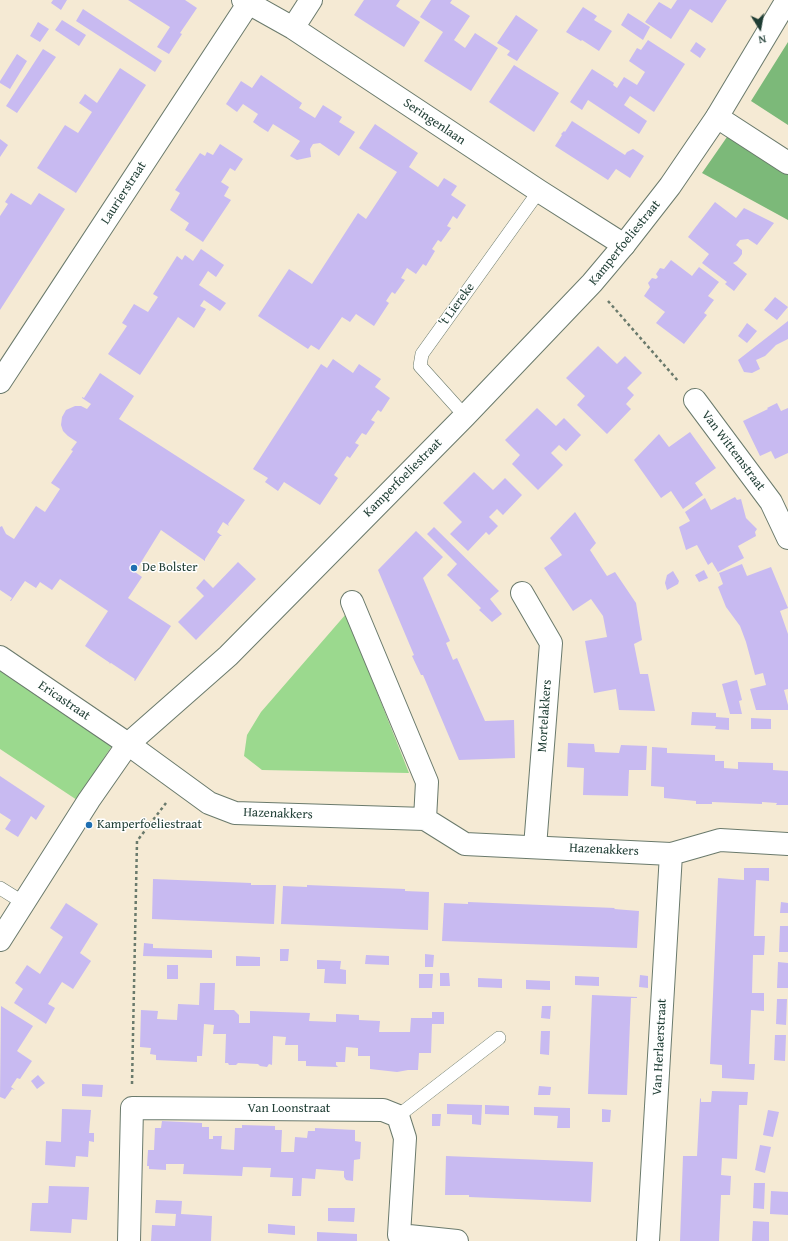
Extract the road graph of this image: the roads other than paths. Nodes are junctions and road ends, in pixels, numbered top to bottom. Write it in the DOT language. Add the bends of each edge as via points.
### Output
graph roads {
  1 [pos="311,0"];
  2 [pos="786,0"];
  3 [pos="245,2"];
  4 [pos="293,28"];
  5 [pos="717,117"];
  6 [pos="788,163"];
  7 [pos="539,192"];
  8 [pos="624,245"];
  9 [pos="0,382"];
  10 [pos="695,400"];
  11 [pos="465,416"];
  12 [pos="779,498"];
  13 [pos="788,538"];
  14 [pos="522,593"];
  15 [pos="352,602"];
  16 [pos="0,657"];
  17 [pos="128,744"];
  18 [pos="425,819"];
  19 [pos="788,844"];
  20 [pos="535,847"];
  21 [pos="671,854"];
  22 [pos="0,888"];
  23 [pos="24,903"];
  24 [pos="0,940"];
  25 [pos="499,1038"];
  26 [pos="398,1116"];
  27 [pos="398,1238"];
  28 [pos="129,1241"];
  29 [pos="457,1241"];
  30 [pos="648,1241"];
  1 -- 4 [label="street"];
  2 -- 5 [label="street, Kamperfoeliestraat"];
  3 -- 4 [label="street, Seringenlaan"];
  3 -- 9 [label="street, Laurierstraat"];
  4 -- 7 [label="street, Seringenlaan"];
  5 -- 6 [label="street"];
  5 -- 8 [label="street, Kamperfoeliestraat" via="670,186"];
  7 -- 8 [label="street, Seringenlaan"];
  7 -- 11 [label="lane, 't Liereke" via="422,354 420,366"];
  8 -- 11 [label="street, Kamperfoeliestraat" via="592,283"];
  10 -- 12 [label="street, Van Wittemstraat"];
  11 -- 17 [label="street, Kamperfoeliestraat" via="228,656"];
  12 -- 13 [label="street, Van Wittemstraat"];
  14 -- 20 [label="street, Mortelakkers" via="551,643"];
  15 -- 18 [label="street" via="427,782"];
  16 -- 17 [label="street, Ericastraat"];
  17 -- 18 [label="street, Hazenakkers" via="209,803 235,813"];
  17 -- 23 [label="street, Kamperfoeliestraat"];
  18 -- 20 [label="street, Hazenakkers" via="465,844"];
  19 -- 21 [label="street, Hazenakkers" via="720,840"];
  20 -- 21 [label="street, Hazenakkers"];
  21 -- 30 [label="street, Van Herlaerstraat"];
  22 -- 23 [label="lane"];
  23 -- 24 [label="street, Kamperfoeliestraat"];
  25 -- 26 [label="lane"];
  26 -- 27 [label="street" via="405,1138"];
  26 -- 28 [label="street, Van Loonstraat" via="383,1110 132,1108"];
  27 -- 29 [label="street"];
}
